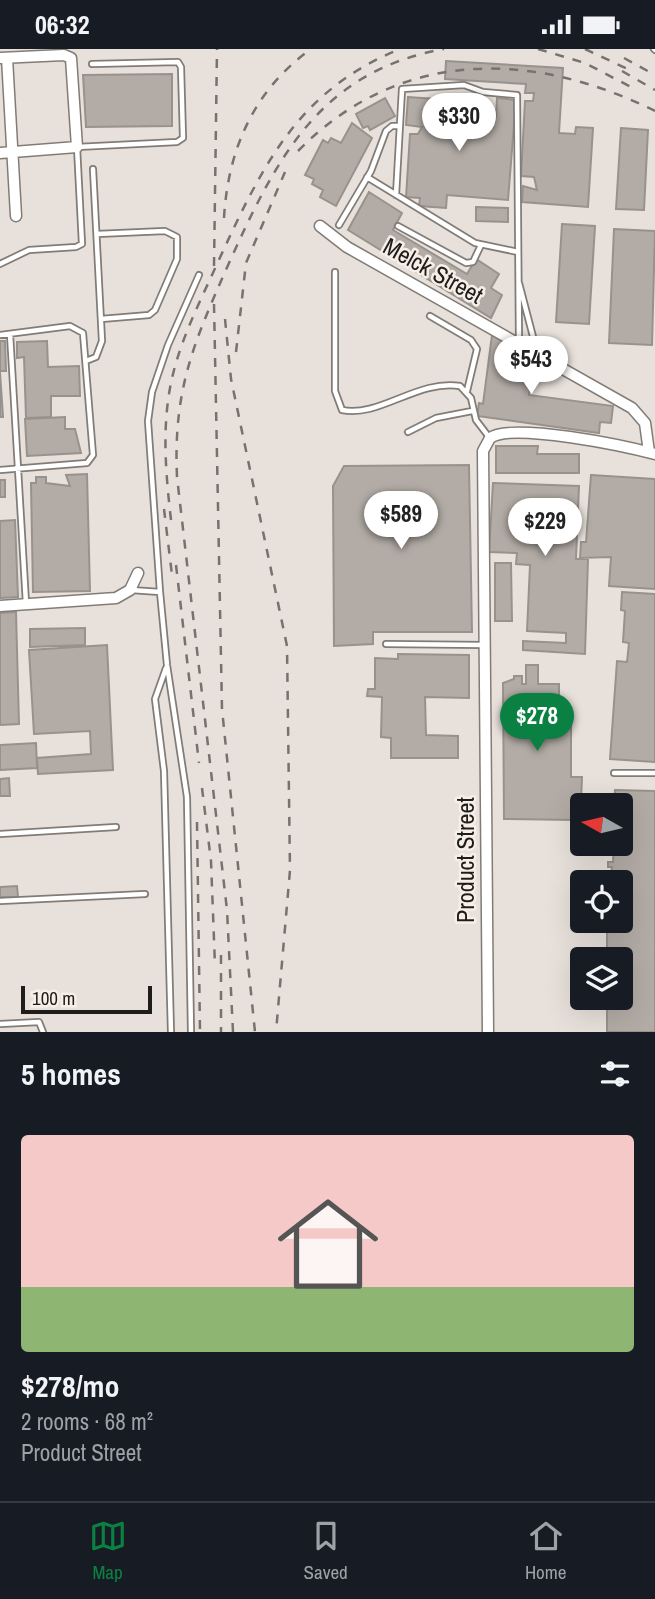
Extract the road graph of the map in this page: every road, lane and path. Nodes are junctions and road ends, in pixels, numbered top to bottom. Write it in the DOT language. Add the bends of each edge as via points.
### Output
graph roads {
  1 [pos="3,58"];
  2 [pos="92,64"];
  3 [pos="399,127"];
  4 [pos="77,148"];
  5 [pos="14,152"];
  6 [pos="0,153"];
  7 [pos="93,169"];
  8 [pos="367,177"];
  9 [pos="396,195"];
  10 [pos="16,216"];
  11 [pos="339,225"];
  12 [pos="320,226"];
  13 [pos="398,226"];
  14 [pos="97,235"];
  15 [pos="481,245"];
  16 [pos="518,252"];
  17 [pos="0,264"];
  18 [pos="335,272"];
  19 [pos="199,275"];
  20 [pos="518,282"];
  21 [pos="430,316"];
  22 [pos="101,319"];
  23 [pos="10,334"];
  24 [pos="0,335"];
  25 [pos="519,343"];
  26 [pos="538,354"];
  27 [pos="86,361"];
  28 [pos="467,391"];
  29 [pos="472,411"];
  30 [pos="408,432"];
  31 [pos="490,438"];
  32 [pos="652,453"];
  33 [pos="18,468"];
  34 [pos="0,470"];
  35 [pos="138,573"];
  36 [pos="130,590"];
  37 [pos="160,592"];
  38 [pos="26,604"];
  39 [pos="0,606"];
  40 [pos="386,644"];
  41 [pos="485,645"];
  42 [pos="167,665"];
  43 [pos="614,773"];
  44 [pos="655,773"];
  45 [pos="116,827"];
  46 [pos="0,834"];
  47 [pos="145,894"];
  48 [pos="0,901"];
  49 [pos="19,1023"];
  50 [pos="0,1024"];
  51 [pos="20,1032"];
  52 [pos="43,1032"];
  53 [pos="171,1032"];
  54 [pos="191,1032"];
  55 [pos="488,1032"];
  1 -- 4 [label="street" via="71,58"];
  1 -- 5 [label="street"];
  2 -- 4 [label="lane" via="178,62 183,135 177,142"];
  3 -- 8 [label="lane" via="386,131"];
  3 -- 9 [label="lane"];
  3 -- 16 [label="lane" via="401,92 406,87 464,85 482,92 517,95"];
  4 -- 5 [label="street"];
  4 -- 17 [label="lane" via="82,244 29,250"];
  5 -- 6 [label="street"];
  5 -- 10 [label="street"];
  7 -- 14 [label="lane"];
  8 -- 9 [label="lane"];
  8 -- 11 [label="lane"];
  9 -- 15 [label="lane"];
  12 -- 25 [label="street, Melck Street" via="347,247"];
  13 -- 15 [label="lane" via="467,263 473,262"];
  14 -- 22 [label="lane"];
  14 -- 22 [label="lane" via="165,231 177,237 177,259 155,310 149,315"];
  15 -- 16 [label="lane"];
  16 -- 20 [label="lane"];
  18 -- 28 [label="lane" via="335,391 342,410 358,411 428,387 450,385"];
  19 -- 37 [label="lane" via="168,345 152,392 148,421"];
  20 -- 25 [label="lane"];
  20 -- 26 [label="lane"];
  21 -- 28 [label="lane" via="471,340 477,349"];
  22 -- 27 [label="lane" via="101,351"];
  23 -- 24 [label="lane"];
  23 -- 27 [label="lane" via="71,326 83,333"];
  23 -- 33 [label="lane"];
  25 -- 26 [label="street, Melck Street"];
  26 -- 32 [label="street, Melck Street" via="641,415"];
  27 -- 33 [label="lane" via="93,455 87,463"];
  28 -- 29 [label="lane"];
  29 -- 30 [label="lane" via="436,418"];
  29 -- 31 [label="lane"];
  31 -- 32 [label="street" via="509,431"];
  31 -- 41 [label="street, Product Street" via="483,451"];
  33 -- 34 [label="lane"];
  33 -- 38 [label="lane"];
  35 -- 36 [label="street"];
  36 -- 37 [label="lane"];
  36 -- 38 [label="street" via="107,600"];
  37 -- 42 [label="lane"];
  38 -- 39 [label="street"];
  40 -- 41 [label="lane"];
  41 -- 55 [label="street, Product Street"];
  42 -- 53 [label="lane" via="155,699 166,798"];
  42 -- 54 [label="lane" via="187,797"];
  43 -- 44 [label="lane"];
  45 -- 46 [label="lane"];
  47 -- 48 [label="lane"];
  49 -- 50 [label="lane"];
  49 -- 51 [label="lane"];
  49 -- 52 [label="lane" via="41,1023"];
}
